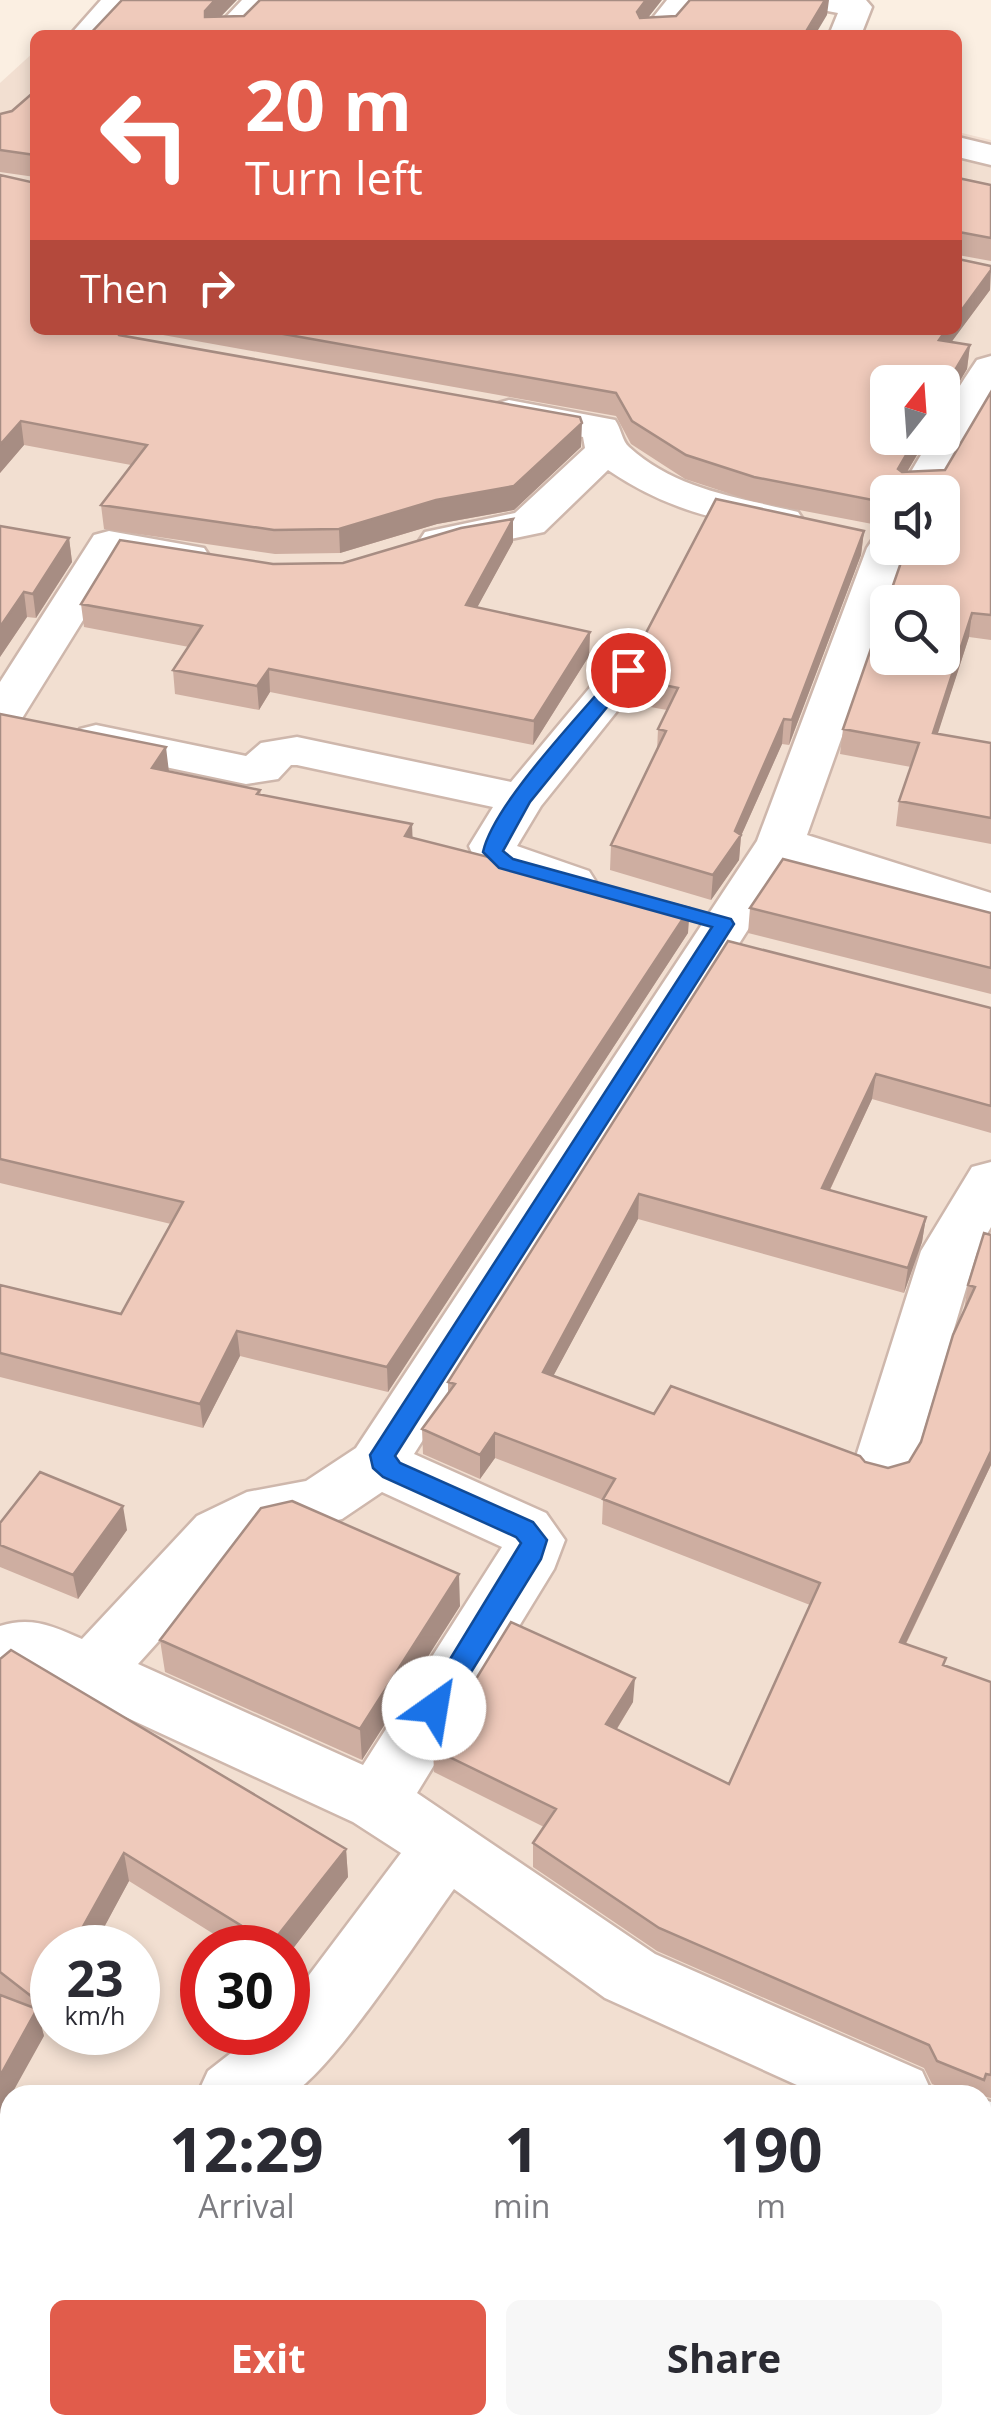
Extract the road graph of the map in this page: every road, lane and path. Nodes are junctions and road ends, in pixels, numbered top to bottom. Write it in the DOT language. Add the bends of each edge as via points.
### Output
graph roads {
  1 [pos="118,0"];
  2 [pos="260,0"];
  3 [pos="684,0"];
  4 [pos="818,0"];
  5 [pos="91,30"];
  6 [pos="230,30"];
  7 [pos="659,30"];
  8 [pos="847,30"];
  9 [pos="962,148"];
  10 [pos="991,155"];
  11 [pos="991,368"];
  12 [pos="465,404"];
  13 [pos="606,450"];
  14 [pos="929,475"];
  15 [pos="859,539"];
  16 [pos="398,553"];
  17 [pos="220,562"];
  18 [pos="0,638"];
  19 [pos="46,644"];
  20 [pos="628,670"];
  21 [pos="24,724"];
  22 [pos="522,799"];
  23 [pos="780,842"];
  24 [pos="612,893"];
  25 [pos="991,910"];
  26 [pos="707,927"];
  27 [pos="767,957"];
  28 [pos="991,1181"];
  29 [pos="970,1258"];
  30 [pos="382,1461"];
  31 [pos="883,1466"];
  32 [pos="0,1652"];
  33 [pos="91,1672"];
  34 [pos="376,1802"];
  35 [pos="446,1846"];
  36 [pos="246,2085"];
  37 [pos="875,2085"];
  1 -- 5 [label="street"];
  2 -- 6 [label="street"];
  3 -- 7 [label="street"];
  4 -- 8 [label="street" via="856,6"];
  9 -- 10 [label="street"];
  11 -- 14 [label="street"];
  12 -- 13 [label="street" via="600,428"];
  13 -- 15 [label="street" via="699,503"];
  13 -- 16 [label="street" via="529,523"];
  15 -- 23 [label="street"];
  17 -- 19 [label="street" via="109,544"];
  18 -- 19 [label="street"];
  19 -- 21 [label="street"];
  20 -- 22 [label="street"];
  21 -- 22 [label="street" via="246,770 262,769 277,753 297,751"];
  22 -- 24 [label="street" via="493,846 496,858"];
  23 -- 25 [label="street"];
  23 -- 26 [label="street"];
  26 -- 27 [label="street"];
  26 -- 30 [label="street"];
  28 -- 29 [label="street"];
  29 -- 31 [label="street"];
  30 -- 33 [label="street" via="321,1502 248,1516 218,1533"];
  30 -- 34 [label="street" via="524,1530 534,1546"];
  32 -- 33 [label="street" via="36,1647"];
  33 -- 34 [label="street"];
  34 -- 35 [label="street"];
  35 -- 36 [label="street" via="316,2022"];
  35 -- 37 [label="street" via="630,1976"];
}
